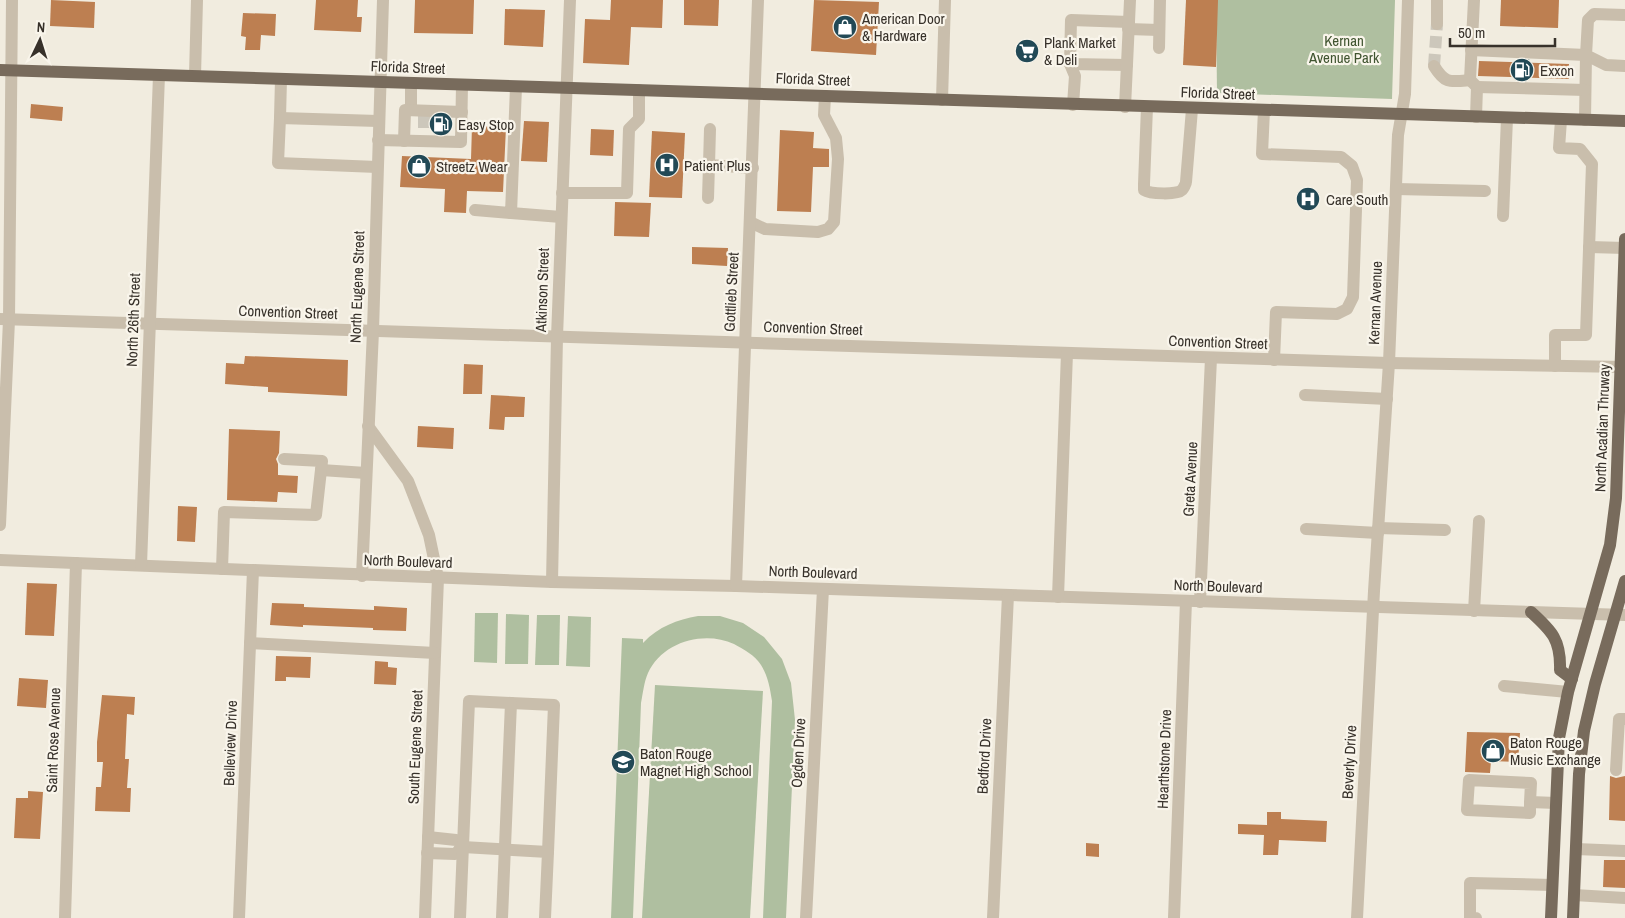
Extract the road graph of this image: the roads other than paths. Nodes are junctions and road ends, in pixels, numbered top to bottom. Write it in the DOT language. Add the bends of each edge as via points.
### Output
graph roads {
  1 [pos="12,0"];
  2 [pos="197,0"];
  3 [pos="383,0"];
  4 [pos="570,0"];
  5 [pos="758,0"];
  6 [pos="945,0"];
  7 [pos="1130,0"];
  8 [pos="1160,0"];
  9 [pos="1408,0"];
  10 [pos="1437,0"];
  11 [pos="1474,0"];
  12 [pos="1625,15"];
  13 [pos="1436,24"];
  14 [pos="1129,25"];
  15 [pos="1160,30"];
  16 [pos="1159,48"];
  17 [pos="1471,50"];
  18 [pos="1586,56"];
  19 [pos="1070,64"];
  20 [pos="1127,65"];
  21 [pos="1434,66"];
  22 [pos="1625,66"];
  23 [pos="5,70"];
  24 [pos="159,75"];
  25 [pos="195,76"];
  26 [pos="281,79"];
  27 [pos="379,83"];
  28 [pos="411,84"];
  29 [pos="1473,84"];
  30 [pos="462,85"];
  31 [pos="516,87"];
  32 [pos="566,89"];
  33 [pos="639,90"];
  34 [pos="1586,90"];
  35 [pos="756,94"];
  36 [pos="825,96"];
  37 [pos="942,100"];
  38 [pos="1073,105"];
  39 [pos="1125,107"];
  40 [pos="1147,107"];
  41 [pos="1192,108"];
  42 [pos="411,110"];
  43 [pos="1264,110"];
  44 [pos="462,112"];
  45 [pos="1402,114"];
  46 [pos="1476,117"];
  47 [pos="280,118"];
  48 [pos="1507,118"];
  49 [pos="1561,120"];
  50 [pos="1585,120"];
  51 [pos="1625,121"];
  52 [pos="378,122"];
  53 [pos="710,129"];
  54 [pos="378,140"];
  55 [pos="404,141"];
  56 [pos="709,165"];
  57 [pos="377,167"];
  58 [pos="752,168"];
  59 [pos="1396,189"];
  60 [pos="1485,191"];
  61 [pos="562,193"];
  62 [pos="708,198"];
  63 [pos="475,210"];
  64 [pos="511,213"];
  65 [pos="1503,216"];
  66 [pos="561,217"];
  67 [pos="750,222"];
  68 [pos="1625,239"];
  69 [pos="1589,247"];
  70 [pos="1625,248"];
  71 [pos="4,319"];
  72 [pos="149,324"];
  73 [pos="373,331"];
  74 [pos="557,337"];
  75 [pos="745,342"];
  76 [pos="1067,353"];
  77 [pos="1212,358"];
  78 [pos="1274,360"];
  79 [pos="1390,363"];
  80 [pos="1555,366"];
  81 [pos="1623,367"];
  82 [pos="1305,395"];
  83 [pos="1387,399"];
  84 [pos="368,426"];
  85 [pos="284,459"];
  86 [pos="321,470"];
  87 [pos="366,472"];
  88 [pos="1479,520"];
  89 [pos="0,525"];
  90 [pos="1306,529"];
  91 [pos="1378,530"];
  92 [pos="1445,530"];
  93 [pos="0,560"];
  94 [pos="76,563"];
  95 [pos="141,565"];
  96 [pos="222,569"];
  97 [pos="253,570"];
  98 [pos="362,576"];
  99 [pos="438,578"];
  100 [pos="1625,581"];
  101 [pos="552,582"];
  102 [pos="736,586"];
  103 [pos="823,589"];
  104 [pos="1008,595"];
  105 [pos="1058,597"];
  106 [pos="1186,601"];
  107 [pos="1200,602"];
  108 [pos="1373,608"];
  109 [pos="1474,612"];
  110 [pos="1531,612"];
  111 [pos="1589,614"];
  112 [pos="1620,615"];
  113 [pos="250,643"];
  114 [pos="435,653"];
  115 [pos="1572,678"];
  116 [pos="1504,686"];
  117 [pos="1568,692"];
  118 [pos="511,703"];
  119 [pos="1625,719"];
  120 [pos="1616,770"];
  121 [pos="1530,802"];
  122 [pos="1556,803"];
  123 [pos="428,837"];
  124 [pos="463,847"];
  125 [pos="1576,849"];
  126 [pos="506,850"];
  127 [pos="548,852"];
  128 [pos="1625,852"];
  129 [pos="427,853"];
  130 [pos="1552,885"];
  131 [pos="1574,895"];
  132 [pos="1625,898"];
  133 [pos="65,918"];
  134 [pos="239,918"];
  135 [pos="425,918"];
  136 [pos="460,918"];
  137 [pos="502,918"];
  138 [pos="545,918"];
  139 [pos="806,918"];
  140 [pos="993,918"];
  141 [pos="1174,918"];
  142 [pos="1357,918"];
  143 [pos="1476,918"];
  144 [pos="1551,918"];
  145 [pos="1573,918"];
  1 -- 23 [label="street"];
  2 -- 25 [label="street"];
  3 -- 27 [label="street, North Eugene Street"];
  4 -- 32 [label="street, Atkinson Street"];
  5 -- 35 [label="street, Gottlieb Street"];
  6 -- 37 [label="street"];
  7 -- 14 [label="street"];
  8 -- 15 [label="street"];
  9 -- 45 [label="street, Kernan Avenue"];
  10 -- 13 [label="street"];
  11 -- 17 [label="street"];
  12 -- 18 [label="street" via="1594,14 1588,20"];
  14 -- 15 [label="street"];
  14 -- 19 [label="street" via="1071,20"];
  14 -- 20 [label="street"];
  15 -- 16 [label="street"];
  17 -- 18 [label="street"];
  17 -- 29 [label="street"];
  18 -- 22 [label="street" via="1606,65"];
  18 -- 34 [label="street"];
  19 -- 20 [label="street"];
  19 -- 38 [label="street" via="1075,76"];
  20 -- 39 [label="street"];
  21 -- 29 [label="street" via="1441,77"];
  23 -- 24 [label="main road, Florida Street"];
  23 -- 71 [label="street"];
  24 -- 25 [label="main road, Florida Street"];
  24 -- 72 [label="street, North 26th Street"];
  25 -- 26 [label="main road, Florida Street"];
  26 -- 27 [label="main road, Florida Street"];
  26 -- 47 [label="street"];
  27 -- 28 [label="main road, Florida Street"];
  27 -- 52 [label="street, North Eugene Street"];
  28 -- 30 [label="main road, Florida Street"];
  28 -- 42 [label="street"];
  29 -- 34 [label="street"];
  29 -- 46 [label="street"];
  30 -- 31 [label="main road, Florida Street"];
  30 -- 44 [label="street"];
  31 -- 32 [label="main road, Florida Street"];
  31 -- 64 [label="street"];
  32 -- 33 [label="main road, Florida Street"];
  32 -- 61 [label="street, Atkinson Street"];
  33 -- 35 [label="main road, Florida Street"];
  33 -- 61 [label="street" via="639,119 629,129 628,193"];
  34 -- 50 [label="street"];
  35 -- 36 [label="main road, Florida Street"];
  35 -- 58 [label="street, Gottlieb Street"];
  36 -- 37 [label="main road, Florida Street"];
  36 -- 67 [label="street" via="824,115 836,138 838,158 834,222 828,229 818,232 765,229"];
  37 -- 38 [label="main road, Florida Street"];
  38 -- 39 [label="main road, Florida Street"];
  39 -- 40 [label="main road, Florida Street"];
  40 -- 41 [label="main road, Florida Street"];
  40 -- 41 [label="street" via="1144,190 1149,193 1183,190"];
  41 -- 43 [label="main road, Florida Street"];
  42 -- 44 [label="street" via="424,114"];
  42 -- 55 [label="street" via="405,110"];
  43 -- 45 [label="main road, Florida Street"];
  43 -- 78 [label="street" via="1262,154 1341,157 1352,166 1357,180 1353,298 1347,309 1337,314 1276,312"];
  44 -- 55 [label="street" via="461,142 424,136"];
  45 -- 46 [label="main road, Florida Street"];
  45 -- 59 [label="street, Kernan Avenue"];
  46 -- 48 [label="main road, Florida Street"];
  47 -- 52 [label="street"];
  47 -- 57 [label="street" via="278,163"];
  48 -- 49 [label="main road, Florida Street"];
  48 -- 65 [label="street"];
  49 -- 50 [label="main road, Florida Street"];
  49 -- 69 [label="street" via="1559,148 1580,150 1592,164"];
  50 -- 51 [label="main road, Florida Street"];
  52 -- 54 [label="street, North Eugene Street"];
  53 -- 56 [label="street"];
  54 -- 55 [label="street"];
  54 -- 57 [label="street, North Eugene Street"];
  56 -- 58 [label="street"];
  56 -- 62 [label="street"];
  57 -- 73 [label="street, North Eugene Street"];
  58 -- 67 [label="street, Gottlieb Street"];
  59 -- 60 [label="street"];
  59 -- 79 [label="street, Kernan Avenue"];
  61 -- 66 [label="street, Atkinson Street"];
  63 -- 64 [label="street"];
  64 -- 66 [label="street"];
  66 -- 74 [label="street, Atkinson Street"];
  67 -- 75 [label="street, Gottlieb Street"];
  68 -- 70 [label="main road, North Acadian Thruway"];
  69 -- 70 [label="street"];
  69 -- 80 [label="street" via="1586,335 1555,335"];
  70 -- 81 [label="main road, North Acadian Thruway"];
  71 -- 72 [label="street, Convention Street"];
  71 -- 89 [label="street"];
  72 -- 73 [label="street, Convention Street"];
  72 -- 95 [label="street, North 26th Street"];
  73 -- 74 [label="street, Convention Street"];
  73 -- 84 [label="street, North Eugene Street"];
  74 -- 75 [label="street, Convention Street"];
  74 -- 101 [label="street, Atkinson Street"];
  75 -- 76 [label="street, Convention Street"];
  75 -- 102 [label="street, Gottlieb Street"];
  76 -- 77 [label="street, Convention Street"];
  76 -- 105 [label="street"];
  77 -- 78 [label="street, Convention Street"];
  77 -- 107 [label="street, Greta Avenue"];
  78 -- 79 [label="street, Convention Street"];
  79 -- 80 [label="street, Convention Street"];
  79 -- 83 [label="street, Kernan Avenue"];
  80 -- 81 [label="street, Convention Street"];
  81 -- 111 [label="main road, North Acadian Thruway" via="1613,523 1604,570"];
  82 -- 83 [label="street"];
  83 -- 91 [label="street, Kernan Avenue"];
  84 -- 87 [label="street, North Eugene Street"];
  84 -- 99 [label="street, South Eugene Street" via="408,481 429,535"];
  85 -- 86 [label="street" via="322,460"];
  86 -- 87 [label="street"];
  86 -- 96 [label="street" via="316,515 224,512"];
  87 -- 98 [label="street, North Eugene Street"];
  88 -- 109 [label="street"];
  90 -- 91 [label="street"];
  91 -- 92 [label="street"];
  91 -- 108 [label="street, Kernan Avenue"];
  93 -- 94 [label="street, North Boulevard"];
  94 -- 95 [label="street, North Boulevard"];
  94 -- 133 [label="street, Saint Rose Avenue"];
  95 -- 96 [label="street, North Boulevard"];
  96 -- 97 [label="street, North Boulevard"];
  97 -- 98 [label="street, North Boulevard"];
  97 -- 113 [label="street, Belleview Drive"];
  98 -- 99 [label="street, North Boulevard"];
  99 -- 101 [label="street, North Boulevard"];
  99 -- 114 [label="street, South Eugene Street"];
  100 -- 112 [label="main road"];
  101 -- 102 [label="street, North Boulevard"];
  102 -- 103 [label="street, North Boulevard"];
  103 -- 104 [label="street, North Boulevard"];
  103 -- 139 [label="street, Ogden Drive"];
  104 -- 105 [label="street, North Boulevard"];
  104 -- 140 [label="street, Bedford Drive"];
  105 -- 106 [label="street, North Boulevard"];
  106 -- 107 [label="street, North Boulevard"];
  106 -- 141 [label="street, Hearthstone Drive"];
  107 -- 108 [label="street, North Boulevard"];
  108 -- 109 [label="street, North Boulevard"];
  108 -- 142 [label="street, Beverly Drive"];
  109 -- 110 [label="street, North Boulevard"];
  110 -- 111 [label="street, North Boulevard"];
  110 -- 115 [label="main road" via="1554,636 1560,652 1560,670"];
  111 -- 112 [label="street, North Boulevard"];
  111 -- 115 [label="main road, North Acadian Thruway"];
  112 -- 125 [label="main road" via="1595,684 1584,731"];
  113 -- 114 [label="street"];
  113 -- 134 [label="street, Belleview Drive"];
  114 -- 123 [label="street, South Eugene Street"];
  115 -- 117 [label="main road, North Acadian Thruway"];
  116 -- 117 [label="street"];
  117 -- 122 [label="main road, North Acadian Thruway" via="1559,738"];
  118 -- 124 [label="street" via="469,701"];
  118 -- 126 [label="street"];
  118 -- 127 [label="street" via="554,705"];
  119 -- 120 [label="street" via="1619,719"];
  121 -- 121 [label="street" via="1531,784 1469,780 1467,810 1530,813"];
  121 -- 122 [label="street"];
  122 -- 130 [label="main road, North Acadian Thruway"];
  123 -- 124 [label="street" via="456,840"];
  123 -- 129 [label="street, South Eugene Street"];
  124 -- 126 [label="street"];
  124 -- 129 [label="street" via="454,854"];
  124 -- 136 [label="street"];
  125 -- 128 [label="street"];
  125 -- 131 [label="main road"];
  126 -- 127 [label="street"];
  126 -- 137 [label="street"];
  127 -- 138 [label="street"];
  129 -- 135 [label="street, South Eugene Street"];
  130 -- 143 [label="street" via="1470,883 1470,918"];
  130 -- 144 [label="main road, North Acadian Thruway"];
  131 -- 132 [label="street"];
  131 -- 145 [label="main road"];
}
